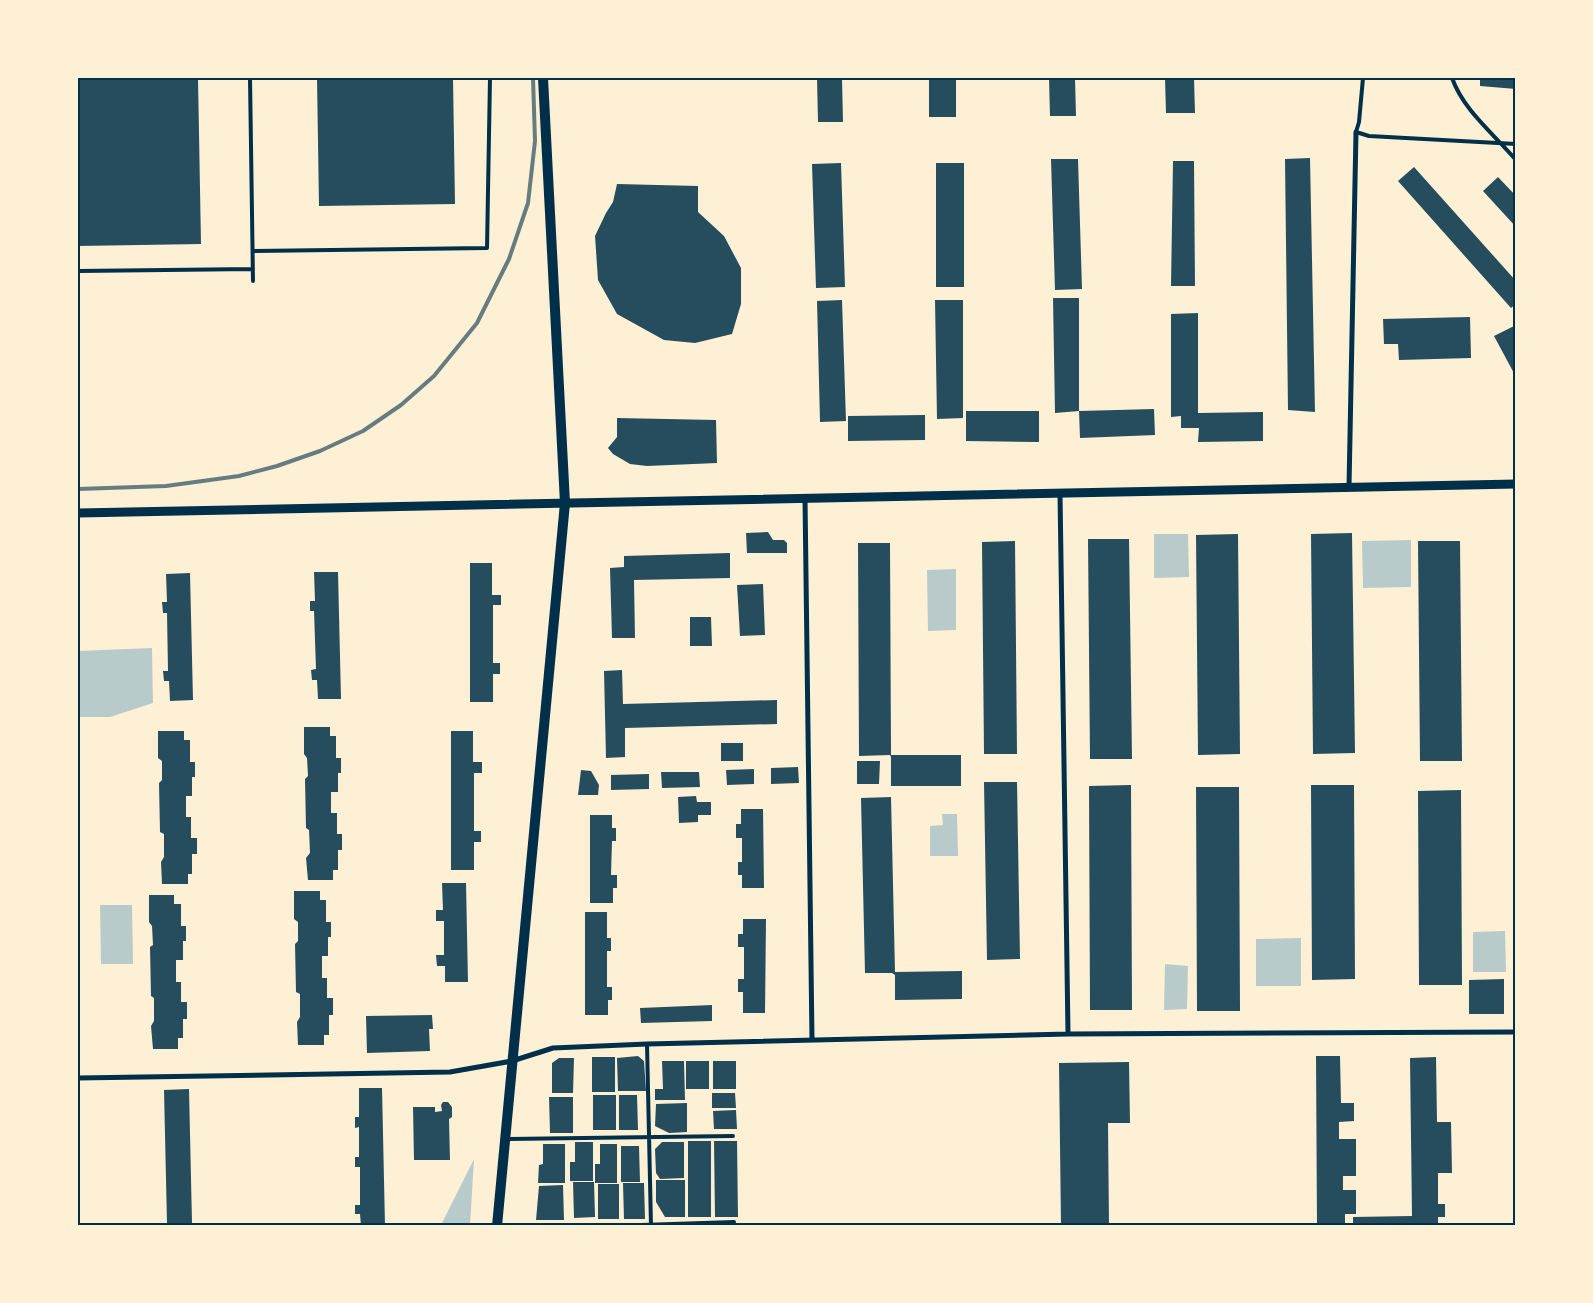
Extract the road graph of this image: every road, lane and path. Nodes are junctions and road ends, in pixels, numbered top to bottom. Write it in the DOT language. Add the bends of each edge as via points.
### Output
graph roads {
  1 [pos="250,78"];
  2 [pos="490,78"];
  3 [pos="543,78"];
  4 [pos="1363,78"];
  5 [pos="1452,78"];
  6 [pos="1356,132"];
  7 [pos="1502,144"];
  8 [pos="1516,144"];
  9 [pos="1516,160"];
  10 [pos="253,250"];
  11 [pos="253,269"];
  12 [pos="78,271"];
  13 [pos="253,281"];
  14 [pos="1516,484"];
  15 [pos="1349,487"];
  16 [pos="1060,493"];
  17 [pos="805,498"];
  18 [pos="565,503"];
  19 [pos="78,513"];
  20 [pos="1516,1032"];
  21 [pos="1068,1034"];
  22 [pos="812,1040"];
  23 [pos="648,1044"];
  24 [pos="512,1061"];
  25 [pos="78,1078"];
  26 [pos="733,1136"];
  27 [pos="650,1137"];
  28 [pos="505,1139"];
  29 [pos="734,1222"];
  30 [pos="651,1225"];
  31 [pos="497,1226"];
  32 [pos="610,1226"];
  1 -- 10 [label="lane"];
  2 -- 10 [label="lane" via="487,248"];
  3 -- 18 [label="main road"];
  4 -- 6 [label="lane"];
  5 -- 7 [label="lane" via="1467,106"];
  6 -- 7 [label="lane" via="1369,136"];
  6 -- 15 [label="street"];
  7 -- 8 [label="lane"];
  7 -- 9 [label="lane"];
  10 -- 11 [label="lane"];
  11 -- 12 [label="lane"];
  11 -- 13 [label="lane"];
  14 -- 15 [label="street"];
  15 -- 16 [label="street"];
  16 -- 17 [label="street"];
  16 -- 21 [label="street"];
  17 -- 18 [label="street"];
  17 -- 22 [label="street"];
  18 -- 19 [label="street"];
  18 -- 24 [label="main road"];
  20 -- 21 [label="street"];
  21 -- 22 [label="street"];
  22 -- 23 [label="street"];
  23 -- 24 [label="street" via="553,1048"];
  23 -- 27 [label="lane"];
  24 -- 25 [label="street" via="450,1072"];
  24 -- 28 [label="main road"];
  26 -- 27 [label="lane"];
  27 -- 28 [label="lane"];
  27 -- 30 [label="lane"];
  28 -- 31 [label="main road"];
  29 -- 30 [label="lane"];
  30 -- 32 [label="lane"];
}
